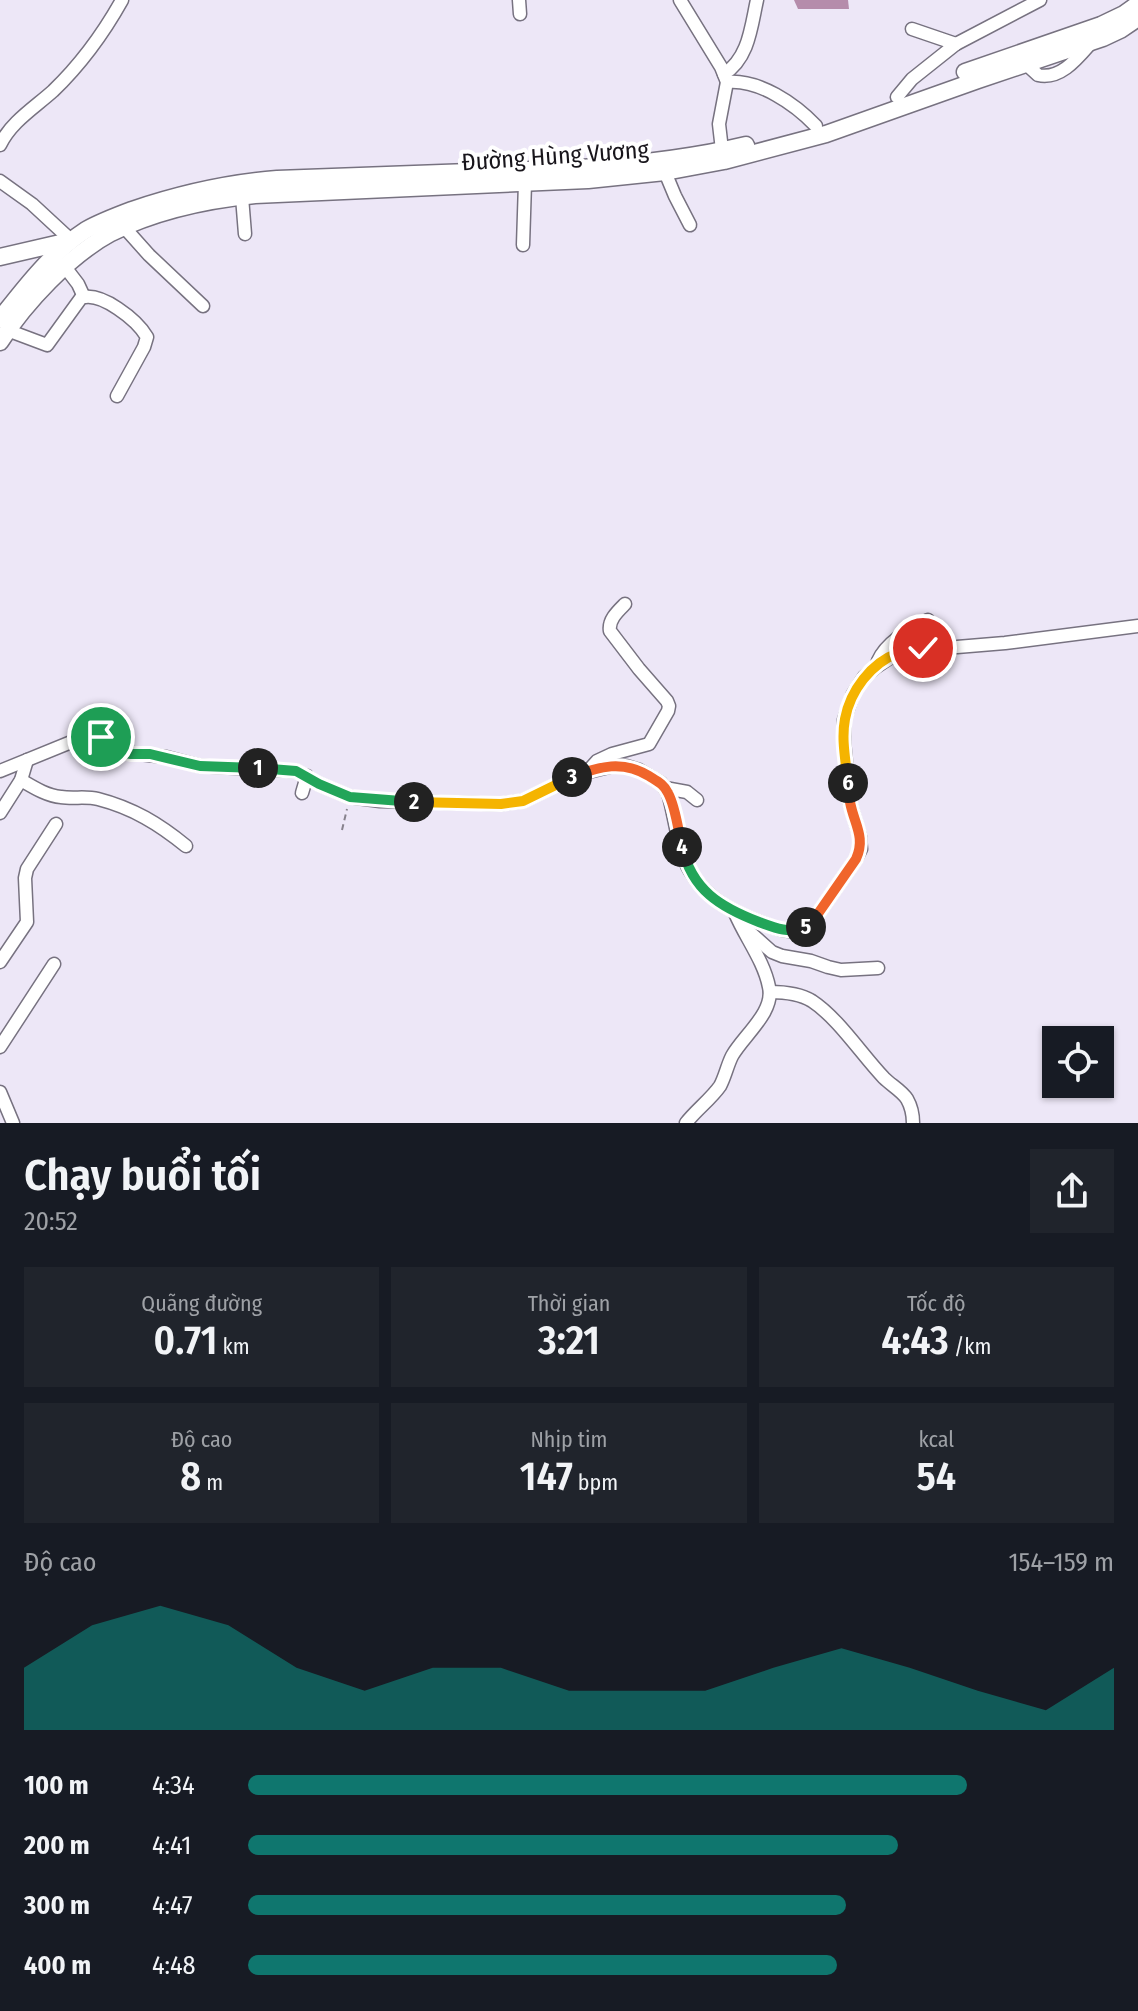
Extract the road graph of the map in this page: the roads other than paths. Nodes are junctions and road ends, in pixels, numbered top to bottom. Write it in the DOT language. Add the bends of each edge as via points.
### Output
graph roads {
  1 [pos="122,0"];
  2 [pos="519,0"];
  3 [pos="680,0"];
  4 [pos="757,0"];
  5 [pos="1040,0"];
  6 [pos="1138,4"];
  7 [pos="520,14"];
  8 [pos="1138,18"];
  9 [pos="912,29"];
  10 [pos="956,44"];
  11 [pos="726,78"];
  12 [pos="890,104"];
  13 [pos="816,126"];
  14 [pos="0,145"];
  15 [pos="723,156"];
  16 [pos="665,172"];
  17 [pos="0,181"];
  18 [pos="525,183"];
  19 [pos="242,197"];
  20 [pos="690,225"];
  21 [pos="124,227"];
  22 [pos="245,234"];
  23 [pos="523,245"];
  24 [pos="78,247"];
  25 [pos="0,257"];
  26 [pos="65,267"];
  27 [pos="84,297"];
  28 [pos="203,306"];
  29 [pos="3,327"];
  30 [pos="117,396"];
  31 [pos="625,604"];
  32 [pos="928,620"];
  33 [pos="1138,626"];
  34 [pos="876,667"];
  35 [pos="27,760"];
  36 [pos="0,771"];
  37 [pos="588,771"];
  38 [pos="307,776"];
  39 [pos="21,780"];
  40 [pos="665,788"];
  41 [pos="302,793"];
  42 [pos="697,800"];
  43 [pos="0,813"];
  44 [pos="56,824"];
  45 [pos="186,846"];
  46 [pos="737,918"];
  47 [pos="0,962"];
  48 [pos="54,964"];
  49 [pos="878,968"];
  50 [pos="770,992"];
  51 [pos="0,1047"];
  52 [pos="0,1092"];
  53 [pos="686,1122"];
  54 [pos="13,1123"];
  55 [pos="913,1123"];
  1 -- 14 [label="street" via="81,61"];
  2 -- 7 [label="street"];
  3 -- 11 [label="street"];
  4 -- 11 [label="street" via="742,56"];
  5 -- 10 [label="street"];
  6 -- 12 [label="main road, Đường Hùng Vương" via="1101,25"];
  8 -- 12 [label="main road, Đường Hùng Vương" via="1093,41"];
  9 -- 10 [label="street"];
  10 -- 12 [label="street"];
  11 -- 13 [label="street" via="775,95"];
  11 -- 15 [label="street" via="719,124"];
  12 -- 13 [label="main road, Đường Hùng Vương"];
  12 -- 15 [label="main road, Đường Hùng Vương" via="826,134"];
  13 -- 15 [label="main road, Đường Hùng Vương"];
  15 -- 16 [label="main road, Đường Hùng Vương"];
  15 -- 24 [label="main road, Đường Hùng Vương" via="594,167 246,181 134,209 88,229"];
  16 -- 18 [label="main road, Đường Hùng Vương"];
  16 -- 20 [label="street"];
  17 -- 24 [label="street"];
  18 -- 19 [label="main road, Đường Hùng Vương"];
  18 -- 23 [label="street"];
  19 -- 21 [label="main road, Đường Hùng Vương" via="193,205"];
  19 -- 22 [label="street"];
  21 -- 24 [label="main road, Đường Hùng Vương"];
  21 -- 28 [label="street"];
  24 -- 25 [label="main road"];
  24 -- 26 [label="main road, Đường Hùng Vương"];
  24 -- 29 [label="main road, Đường Hùng Vương" via="32,279"];
  26 -- 27 [label="street"];
  26 -- 29 [label="main road, Đường Hùng Vương"];
  27 -- 29 [label="street" via="47,345"];
  27 -- 30 [label="street" via="103,300 137,323 147,337"];
  31 -- 37 [label="street" via="609,624 610,631 667,701 668,711 649,744 612,754"];
  32 -- 34 [label="street" via="885,649"];
  33 -- 34 [label="street" via="923,648 897,653"];
  34 -- 46 [label="street" via="853,694 844,720 850,803 860,837 856,859 815,918 798,931"];
  35 -- 36 [label="street"];
  35 -- 38 [label="street" via="94,735 131,754"];
  35 -- 39 [label="street"];
  37 -- 38 [label="street" via="523,801 501,804 350,797"];
  37 -- 40 [label="street" via="626,766"];
  38 -- 41 [label="street"];
  39 -- 43 [label="street"];
  39 -- 45 [label="street" via="59,797 97,799 131,810"];
  40 -- 42 [label="street"];
  40 -- 46 [label="street" via="689,869"];
  44 -- 47 [label="street" via="27,869 27,922"];
  46 -- 49 [label="street" via="782,956 841,970"];
  46 -- 50 [label="street"];
  48 -- 51 [label="street"];
  50 -- 53 [label="street" via="763,1014 730,1060 719,1087"];
  50 -- 55 [label="street" via="799,995 821,1009 906,1098"];
  52 -- 54 [label="street"];
}
